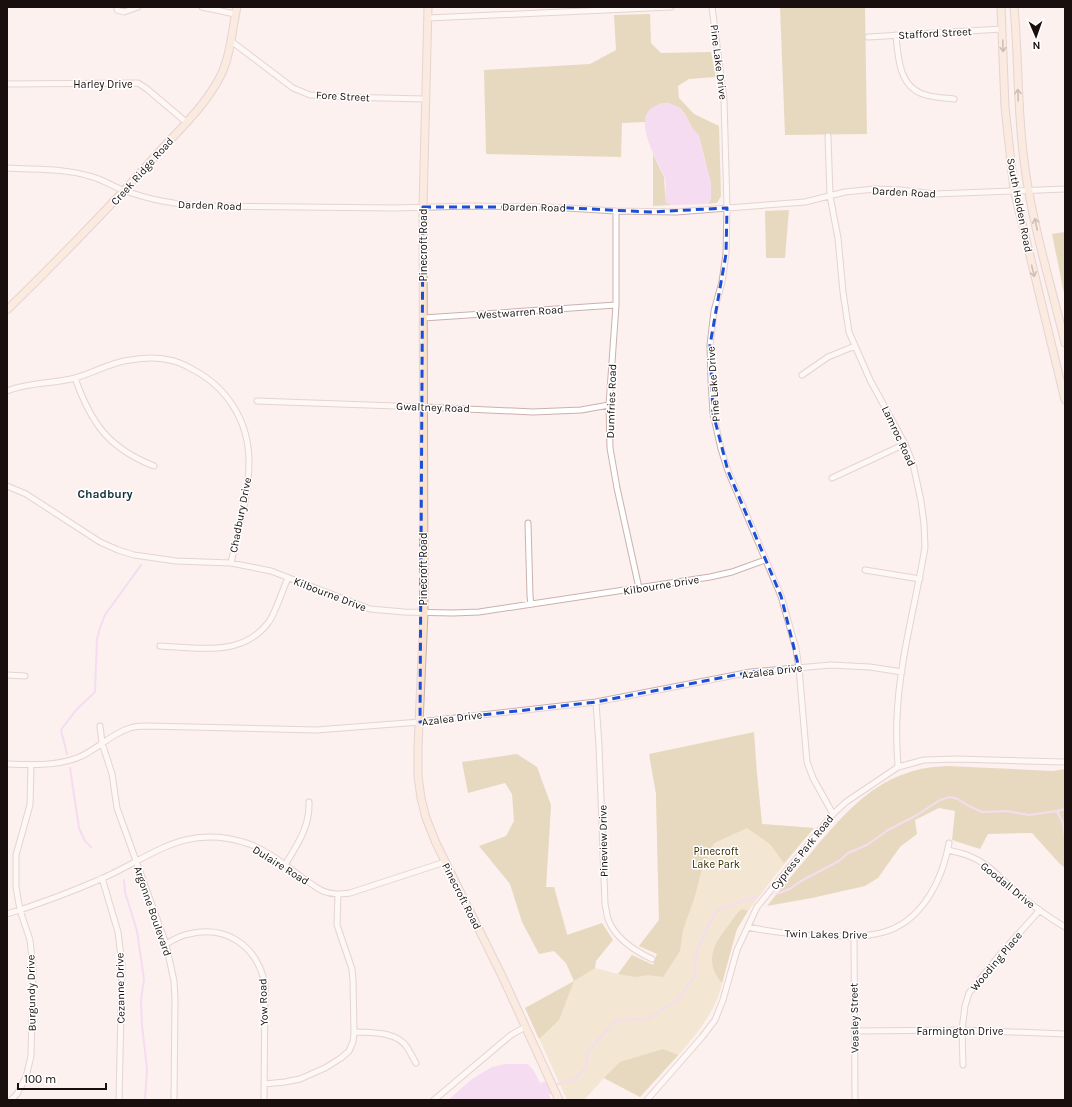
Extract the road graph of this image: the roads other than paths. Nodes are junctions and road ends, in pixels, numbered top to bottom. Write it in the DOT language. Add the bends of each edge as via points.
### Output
graph roads {
  1 [pos="116,7"];
  2 [pos="138,7"];
  3 [pos="202,7"];
  4 [pos="428,7"];
  5 [pos="671,7"];
  6 [pos="712,7"];
  7 [pos="1001,7"];
  8 [pos="1014,7"];
  9 [pos="236,11"];
  10 [pos="428,18"];
  11 [pos="1002,29"];
  12 [pos="896,35"];
  13 [pos="868,37"];
  14 [pos="231,41"];
  15 [pos="7,84"];
  16 [pos="425,99"];
  17 [pos="954,99"];
  18 [pos="186,122"];
  19 [pos="828,136"];
  20 [pos="7,168"];
  21 [pos="1065,189"];
  22 [pos="1014,190"];
  23 [pos="124,191"];
  24 [pos="1028,191"];
  25 [pos="830,196"];
  26 [pos="423,207"];
  27 [pos="727,208"];
  28 [pos="616,212"];
  29 [pos="616,305"];
  30 [pos="7,310"];
  31 [pos="423,318"];
  32 [pos="1065,343"];
  33 [pos="855,346"];
  34 [pos="802,375"];
  35 [pos="75,378"];
  36 [pos="7,391"];
  37 [pos="257,400"];
  38 [pos="1065,400"];
  39 [pos="424,406"];
  40 [pos="609,406"];
  41 [pos="905,444"];
  42 [pos="154,466"];
  43 [pos="832,478"];
  44 [pos="7,486"];
  45 [pos="528,523"];
  46 [pos="765,560"];
  47 [pos="231,563"];
  48 [pos="865,570"];
  49 [pos="288,578"];
  50 [pos="920,578"];
  51 [pos="639,588"];
  52 [pos="531,604"];
  53 [pos="424,613"];
  54 [pos="160,646"];
  55 [pos="799,668"];
  56 [pos="902,672"];
  57 [pos="7,675"];
  58 [pos="25,676"];
  59 [pos="596,702"];
  60 [pos="420,722"];
  61 [pos="100,726"];
  62 [pos="102,743"];
  63 [pos="1065,762"];
  64 [pos="7,764"];
  65 [pos="31,764"];
  66 [pos="898,767"];
  67 [pos="309,802"];
  68 [pos="833,814"];
  69 [pos="949,843"];
  70 [pos="948,850"];
  71 [pos="136,861"];
  72 [pos="445,862"];
  73 [pos="285,865"];
  74 [pos="102,878"];
  75 [pos="338,894"];
  76 [pos="20,910"];
  77 [pos="1040,910"];
  78 [pos="7,914"];
  79 [pos="748,927"];
  80 [pos="1065,927"];
  81 [pos="854,937"];
  82 [pos="166,944"];
  83 [pos="652,959"];
  84 [pos="525,1027"];
  85 [pos="962,1030"];
  86 [pos="854,1031"];
  87 [pos="354,1032"];
  88 [pos="1065,1034"];
  89 [pos="416,1063"];
  90 [pos="963,1065"];
  91 [pos="264,1084"];
  92 [pos="558,1098"];
  93 [pos="11,1100"];
  94 [pos="119,1100"];
  95 [pos="174,1100"];
  96 [pos="264,1100"];
  97 [pos="434,1100"];
  98 [pos="647,1100"];
  99 [pos="855,1100"];
  1 -- 2 [label="street" via="117,10 124,12"];
  3 -- 9 [label="street"];
  4 -- 10 [label="main road, Pinecroft Road"];
  5 -- 10 [label="street"];
  6 -- 27 [label="street, Pine Lake Drive" via="724,100"];
  7 -- 11 [label="main road, South Holden Road"];
  24 -- 8 [label="main road, South Holden Road, one-way" via="1020,125"];
  9 -- 14 [label="main road, Creek Ridge Road"];
  10 -- 16 [label="main road, Pinecroft Road"];
  11 -- 12 [label="street, Stafford Street"];
  11 -- 22 [label="main road, South Holden Road, one-way" via="1005,107"];
  12 -- 13 [label="street, Stafford Street"];
  12 -- 17 [label="street" via="898,65 912,89 925,95"];
  14 -- 16 [label="street, Fore Street" via="293,88 310,95"];
  14 -- 18 [label="main road, Creek Ridge Road" via="221,74 210,94"];
  15 -- 18 [label="street, Harley Drive" via="138,83"];
  16 -- 26 [label="main road, Pinecroft Road"];
  18 -- 23 [label="main road, Creek Ridge Road"];
  19 -- 25 [label="street, Lamroc Road"];
  20 -- 23 [label="street, Darden Road" via="88,175"];
  21 -- 24 [label="street, Darden Road"];
  22 -- 24 [label="street, Darden Road"];
  22 -- 25 [label="street, Darden Road" via="935,194 875,189"];
  22 -- 38 [label="main road, South Holden Road, one-way"];
  23 -- 26 [label="street, Darden Road" via="180,205"];
  23 -- 30 [label="main road, Creek Ridge Road"];
  32 -- 24 [label="main road, South Holden Road, one-way"];
  25 -- 27 [label="street, Darden Road" via="805,202"];
  25 -- 33 [label="street, Lamroc Road" via="838,238 846,316"];
  26 -- 28 [label="street, Darden Road" via="550,207"];
  26 -- 31 [label="main road, Pinecroft Road"];
  27 -- 28 [label="street, Darden Road" via="676,212"];
  27 -- 46 [label="street, Pine Lake Drive" via="726,254 714,311 710,346 713,413 728,471"];
  28 -- 29 [label="street, Dumfries Road"];
  29 -- 31 [label="street, Westwarren Road"];
  29 -- 40 [label="street, Dumfries Road"];
  31 -- 39 [label="main road, Pinecroft Road"];
  33 -- 34 [label="street" via="828,357"];
  33 -- 41 [label="street, Lamroc Road" via="870,380"];
  35 -- 36 [label="street, Chadbury Drive"];
  35 -- 42 [label="street" via="92,418 105,434 122,449"];
  35 -- 47 [label="street, Chadbury Drive" via="129,360 150,358 170,360 187,366 220,388 237,411 246,437 249,460 248,485"];
  37 -- 39 [label="street, Gwaltney Road"];
  39 -- 40 [label="street, Gwaltney Road" via="534,412"];
  39 -- 53 [label="main road, Pinecroft Road"];
  40 -- 51 [label="street, Dumfries Road" via="610,448"];
  41 -- 43 [label="street"];
  41 -- 50 [label="street, Lamroc Road" via="918,482 924,524"];
  44 -- 47 [label="street, Kilbourne Drive" via="26,494 118,550 176,562"];
  45 -- 52 [label="street"];
  46 -- 51 [label="street, Kilbourne Drive" via="723,575"];
  46 -- 55 [label="street, Pine Lake Drive" via="781,596"];
  47 -- 49 [label="street, Kilbourne Drive" via="272,571"];
  48 -- 50 [label="street"];
  49 -- 53 [label="street, Kilbourne Drive" via="370,609"];
  49 -- 54 [label="street" via="269,622 255,636 235,646 212,649"];
  50 -- 56 [label="street, Lamroc Road"];
  51 -- 52 [label="street, Kilbourne Drive"];
  52 -- 53 [label="street, Kilbourne Drive" via="479,612"];
  53 -- 60 [label="main road, Pinecroft Road"];
  55 -- 56 [label="street, Azalea Drive" via="831,665"];
  55 -- 59 [label="street, Azalea Drive" via="751,672"];
  55 -- 68 [label="street, Pine Lake Drive" via="807,762"];
  56 -- 66 [label="street, Lamroc Road" via="896,718"];
  57 -- 58 [label="street"];
  59 -- 60 [label="street, Azalea Drive"];
  59 -- 83 [label="street, Pineview Drive" via="605,904 608,919 615,931 634,949"];
  60 -- 62 [label="street, Azalea Drive" via="316,730 148,726 130,728"];
  60 -- 72 [label="main road, Pinecroft Road" via="418,768 421,798 426,818"];
  61 -- 62 [label="street, Argonne Boulevard"];
  62 -- 65 [label="street, Azalea Drive" via="66,761"];
  62 -- 71 [label="street, Argonne Boulevard" via="112,774 117,808"];
  63 -- 66 [label="street, Cypress Park Road" via="957,759 924,760"];
  64 -- 65 [label="street, Azalea Drive"];
  65 -- 76 [label="street, Burgundy Drive" via="30,805 16,855 16,887"];
  66 -- 68 [label="street, Cypress Park Road" via="846,802"];
  67 -- 73 [label="street" via="303,835"];
  68 -- 79 [label="street, Cypress Park Road" via="757,907"];
  69 -- 70 [label="street, Twin Lakes Drive"];
  70 -- 77 [label="street, Goodall Drive" via="983,863"];
  70 -- 81 [label="street, Twin Lakes Drive" via="929,897 918,912 890,930"];
  71 -- 73 [label="street, Dulaire Road" via="170,844 205,836 244,842"];
  71 -- 74 [label="street, Dulaire Road"];
  71 -- 82 [label="street, Argonne Boulevard"];
  72 -- 75 [label="street, Dulaire Road" via="350,893"];
  72 -- 84 [label="main road, Pinecroft Road"];
  73 -- 75 [label="street, Dulaire Road" via="323,891"];
  74 -- 76 [label="street, Dulaire Road"];
  74 -- 94 [label="street, Cezanne Drive" via="118,932 122,965"];
  75 -- 87 [label="street" via="337,925 352,969"];
  76 -- 78 [label="street, Dulaire Road"];
  76 -- 93 [label="street, Burgundy Drive" via="30,940 33,969 31,1056 26,1077 18,1094"];
  77 -- 80 [label="street, Goodall Drive"];
  77 -- 85 [label="street, Wooding Place" via="1008,944 969,993"];
  79 -- 81 [label="street, Twin Lakes Drive" via="792,935"];
  79 -- 98 [label="street, Cypress Park Road" via="737,950 715,1020"];
  81 -- 86 [label="street, Veasley Street"];
  82 -- 91 [label="street, Yow Road" via="188,934 208,931 225,934 245,946 254,956 262,970 265,984"];
  82 -- 95 [label="street, Argonne Boulevard" via="175,999"];
  84 -- 92 [label="main road, Pinecroft Road"];
  84 -- 97 [label="street" via="511,1035"];
  85 -- 86 [label="street, Farmington Drive"];
  85 -- 88 [label="street, Farmington Drive"];
  85 -- 90 [label="street, Wooding Place"];
  86 -- 99 [label="street, Veasley Street"];
  87 -- 89 [label="street" via="396,1037 406,1045"];
  87 -- 91 [label="street" via="348,1051 325,1068 300,1079"];
  91 -- 96 [label="street, Yow Road"];
}
